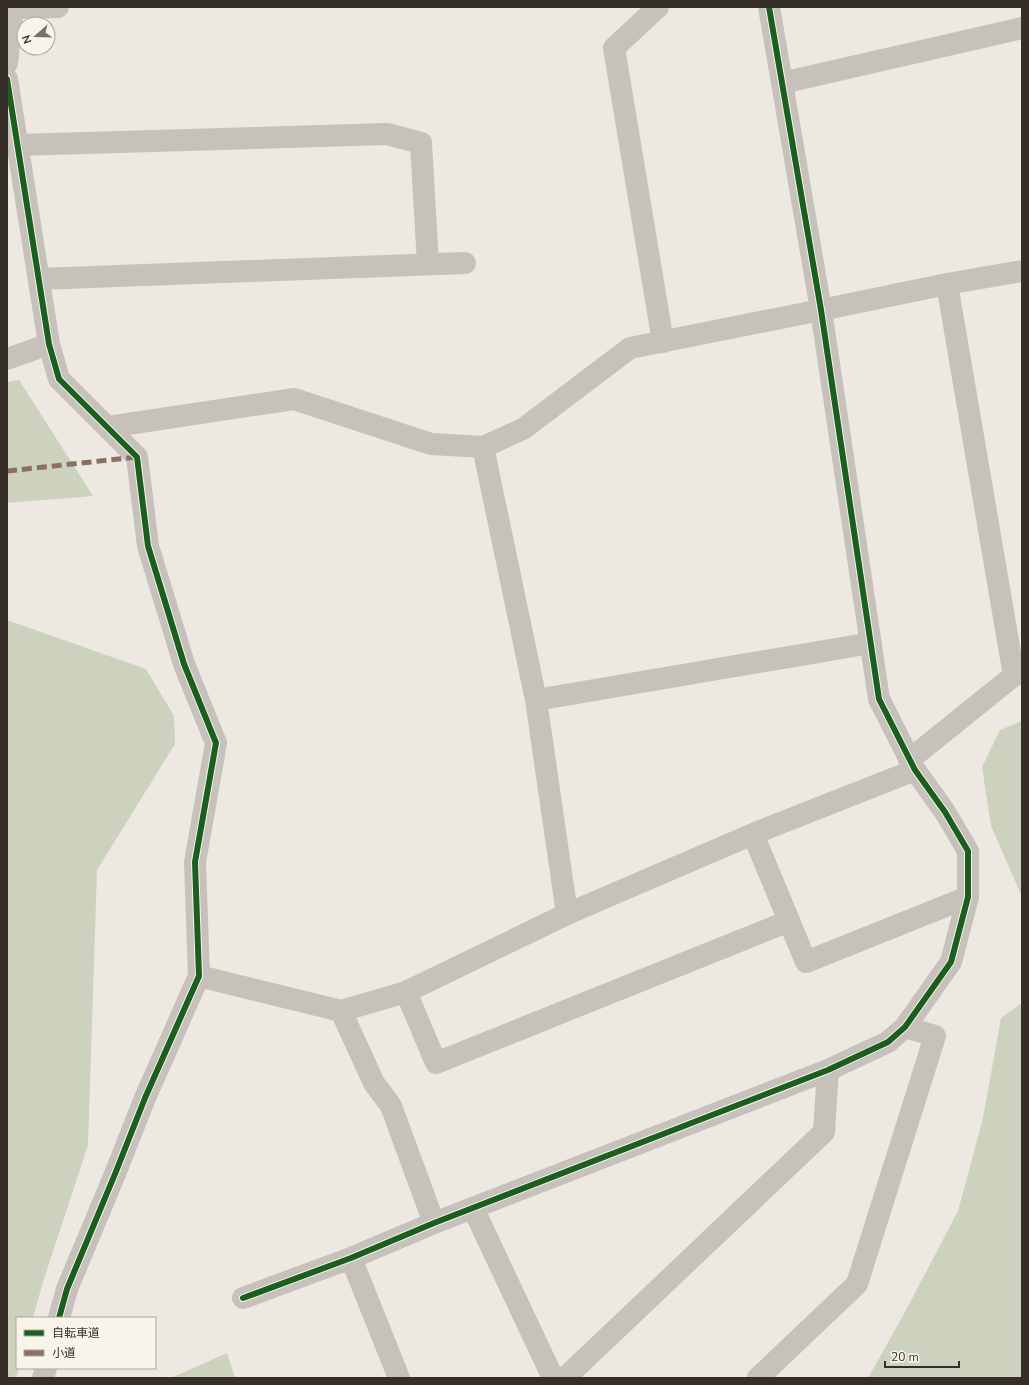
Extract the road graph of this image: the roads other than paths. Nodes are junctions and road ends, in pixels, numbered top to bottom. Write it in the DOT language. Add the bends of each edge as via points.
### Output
graph roads {
  1 [pos="58,7"];
  2 [pos="658,7"];
  3 [pos="769,7"];
  4 [pos="13,8"];
  5 [pos="1022,28"];
  6 [pos="7,63"];
  7 [pos="7,79"];
  8 [pos="782,83"];
  9 [pos="17,145"];
  10 [pos="465,263"];
  11 [pos="428,264"];
  12 [pos="1022,271"];
  13 [pos="39,279"];
  14 [pos="947,284"];
  15 [pos="821,310"];
  16 [pos="663,342"];
  17 [pos="49,344"];
  18 [pos="7,359"];
  19 [pos="108,427"];
  20 [pos="483,447"];
  21 [pos="871,643"];
  22 [pos="1018,673"];
  23 [pos="536,700"];
  24 [pos="912,765"];
  25 [pos="753,834"];
  26 [pos="968,897"];
  27 [pos="567,914"];
  28 [pos="789,921"];
  29 [pos="198,976"];
  30 [pos="406,992"];
  31 [pos="341,1011"];
  32 [pos="905,1028"];
  33 [pos="828,1070"];
  34 [pos="473,1208"];
  35 [pos="434,1223"];
  36 [pos="351,1258"];
  37 [pos="243,1298"];
  38 [pos="59,1317"];
  39 [pos="399,1378"];
  40 [pos="553,1378"];
  41 [pos="565,1378"];
  42 [pos="758,1378"];
  1 -- 4 [label="street"];
  2 -- 16 [label="street" via="614,48"];
  3 -- 8 [label="street"];
  4 -- 6 [label="street"];
  5 -- 8 [label="street"];
  7 -- 9 [label="street"];
  8 -- 15 [label="street"];
  9 -- 11 [label="street" via="387,134 421,143"];
  9 -- 13 [label="street"];
  10 -- 11 [label="street"];
  11 -- 13 [label="street"];
  12 -- 14 [label="street"];
  13 -- 17 [label="street"];
  14 -- 15 [label="street"];
  14 -- 22 [label="street"];
  15 -- 16 [label="street"];
  15 -- 21 [label="street"];
  16 -- 20 [label="street" via="630,348 523,429"];
  17 -- 18 [label="street"];
  17 -- 19 [label="street" via="59,379"];
  19 -- 20 [label="street" via="294,399 431,444"];
  19 -- 29 [label="street" via="137,457 148,546 184,664 216,743 195,862"];
  20 -- 23 [label="street"];
  21 -- 23 [label="street"];
  21 -- 24 [label="street" via="879,699"];
  22 -- 24 [label="street"];
  23 -- 27 [label="street"];
  24 -- 25 [label="street"];
  24 -- 26 [label="street" via="945,812 968,851"];
  25 -- 27 [label="street"];
  25 -- 28 [label="street"];
  26 -- 28 [label="street" via="806,962"];
  26 -- 32 [label="street" via="951,962"];
  27 -- 30 [label="street"];
  28 -- 30 [label="street" via="436,1063"];
  29 -- 31 [label="street"];
  29 -- 38 [label="street" via="67,1289"];
  30 -- 31 [label="street"];
  31 -- 35 [label="street" via="374,1083 391,1106"];
  32 -- 33 [label="street" via="888,1042"];
  32 -- 42 [label="street" via="935,1036 857,1284"];
  33 -- 34 [label="street"];
  33 -- 41 [label="street" via="824,1132"];
  34 -- 35 [label="street"];
  34 -- 40 [label="street"];
  35 -- 36 [label="street"];
  36 -- 37 [label="street"];
  36 -- 39 [label="street"];
}
